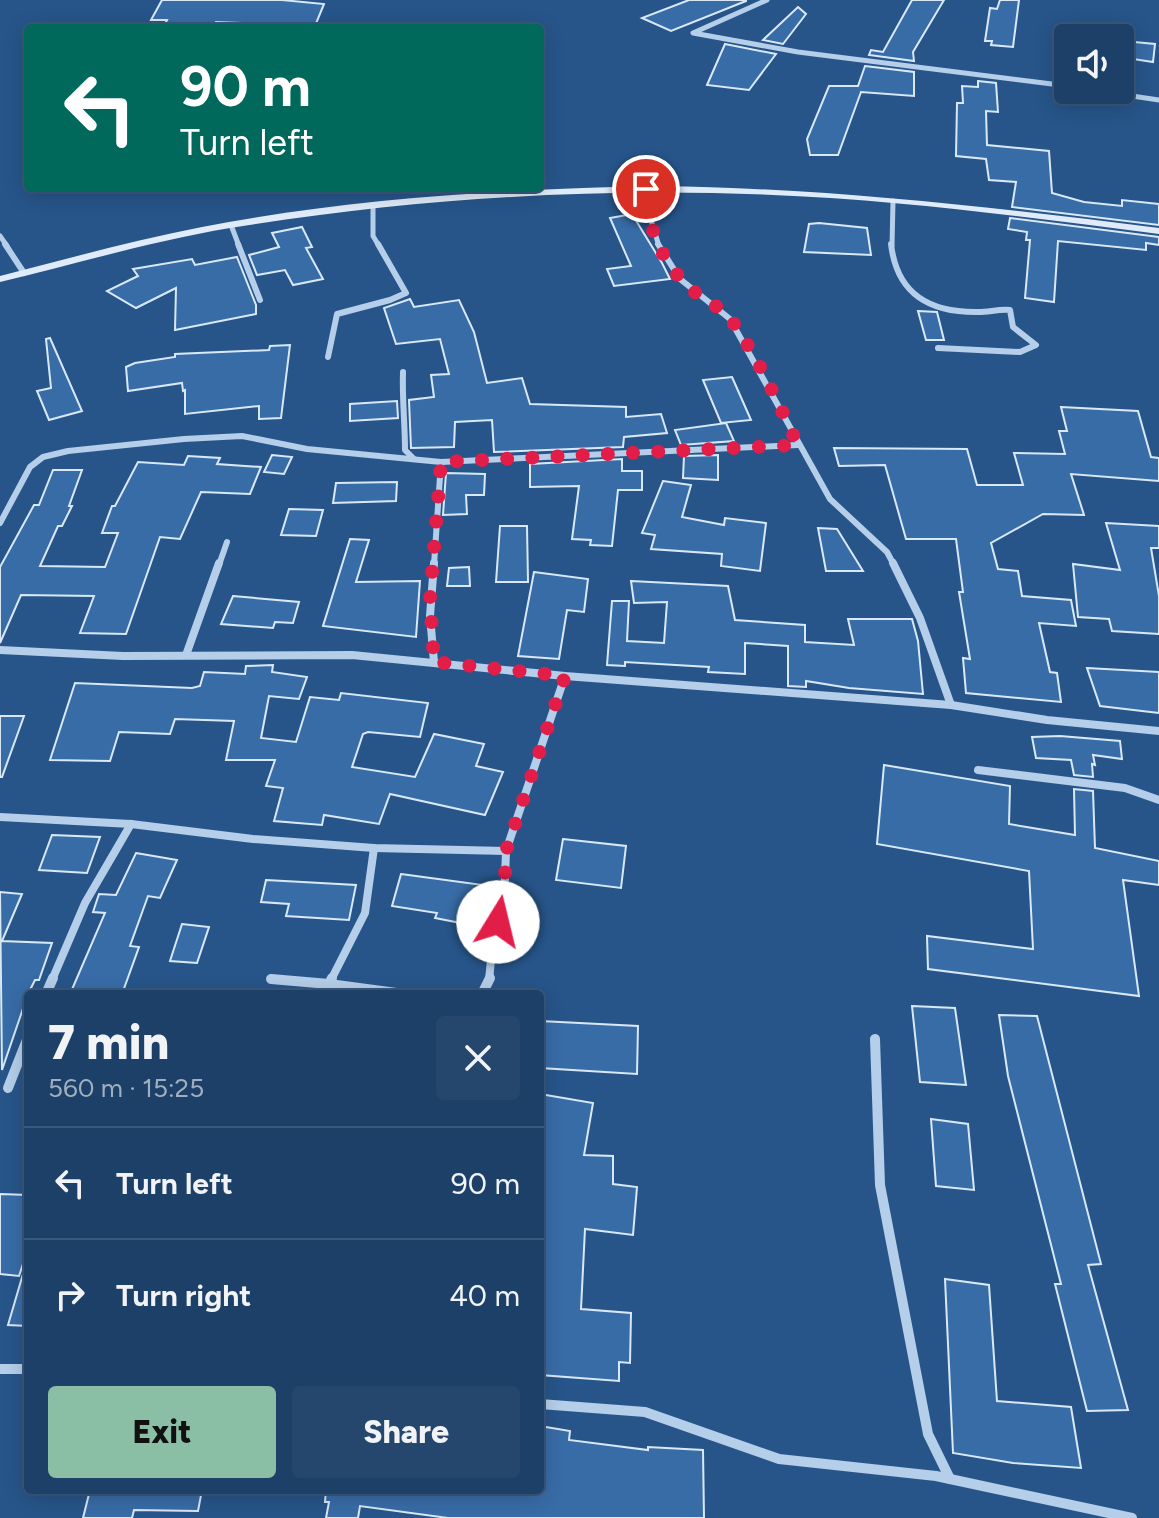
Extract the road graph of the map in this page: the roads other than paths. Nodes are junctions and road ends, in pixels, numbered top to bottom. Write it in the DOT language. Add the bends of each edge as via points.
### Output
graph roads {
  1 [pos="767,0"];
  2 [pos="1054,84"];
  3 [pos="1134,96"];
  4 [pos="1159,100"];
  5 [pos="646,189"];
  6 [pos="893,201"];
  7 [pos="373,205"];
  8 [pos="231,225"];
  9 [pos="1159,231"];
  10 [pos="0,236"];
  11 [pos="24,273"];
  12 [pos="0,279"];
  13 [pos="260,300"];
  14 [pos="938,348"];
  15 [pos="328,357"];
  16 [pos="403,372"];
  17 [pos="798,445"];
  18 [pos="414,459"];
  19 [pos="441,462"];
  20 [pos="0,523"];
  21 [pos="227,542"];
  22 [pos="0,650"];
  23 [pos="186,655"];
  24 [pos="434,662"];
  25 [pos="565,676"];
  26 [pos="951,705"];
  27 [pos="1159,731"];
  28 [pos="978,770"];
  29 [pos="1159,800"];
  30 [pos="0,817"];
  31 [pos="131,824"];
  32 [pos="374,848"];
  33 [pos="506,851"];
  34 [pos="271,979"];
  35 [pos="329,984"];
  36 [pos="48,990"];
  37 [pos="374,990"];
  38 [pos="484,990"];
  39 [pos="875,1039"];
  40 [pos="24,1047"];
  41 [pos="8,1088"];
  42 [pos="0,1369"];
  43 [pos="24,1369"];
  44 [pos="544,1404"];
  45 [pos="950,1479"];
  46 [pos="1132,1518"];
  1 -- 2 [label="street" via="693,33 770,48"];
  3 -- 4 [label="street"];
  5 -- 6 [label="main road"];
  5 -- 7 [label="main road"];
  5 -- 17 [label="street" via="657,247 689,288 730,319"];
  6 -- 9 [label="main road"];
  6 -- 14 [label="street" via="890,237 905,287 918,299 945,308 1010,310 1013,327 1036,345 1020,352"];
  7 -- 8 [label="main road"];
  7 -- 15 [label="street" via="373,236 406,293 337,314"];
  8 -- 11 [label="main road"];
  8 -- 13 [label="street"];
  10 -- 11 [label="street"];
  11 -- 12 [label="main road"];
  16 -- 18 [label="street" via="405,450"];
  17 -- 19 [label="street"];
  17 -- 26 [label="street" via="830,499 887,552 920,618"];
  18 -- 19 [label="street"];
  18 -- 20 [label="street" via="307,449 242,436 52,453 30,467"];
  19 -- 24 [label="street" via="430,616"];
  21 -- 23 [label="street"];
  22 -- 23 [label="street"];
  23 -- 24 [label="street" via="352,655"];
  24 -- 25 [label="street"];
  25 -- 26 [label="street"];
  25 -- 33 [label="street"];
  26 -- 27 [label="street"];
  28 -- 29 [label="street" via="1125,788"];
  30 -- 31 [label="street"];
  31 -- 32 [label="street"];
  31 -- 36 [label="street" via="85,903"];
  32 -- 33 [label="street"];
  32 -- 35 [label="street" via="365,913"];
  33 -- 38 [label="street" via="504,903"];
  34 -- 35 [label="street"];
  35 -- 37 [label="street"];
  39 -- 45 [label="street" via="883,1199 928,1434"];
  40 -- 41 [label="street"];
  42 -- 43 [label="street"];
  44 -- 45 [label="street" via="645,1412 779,1459"];
  45 -- 46 [label="street"];
}
